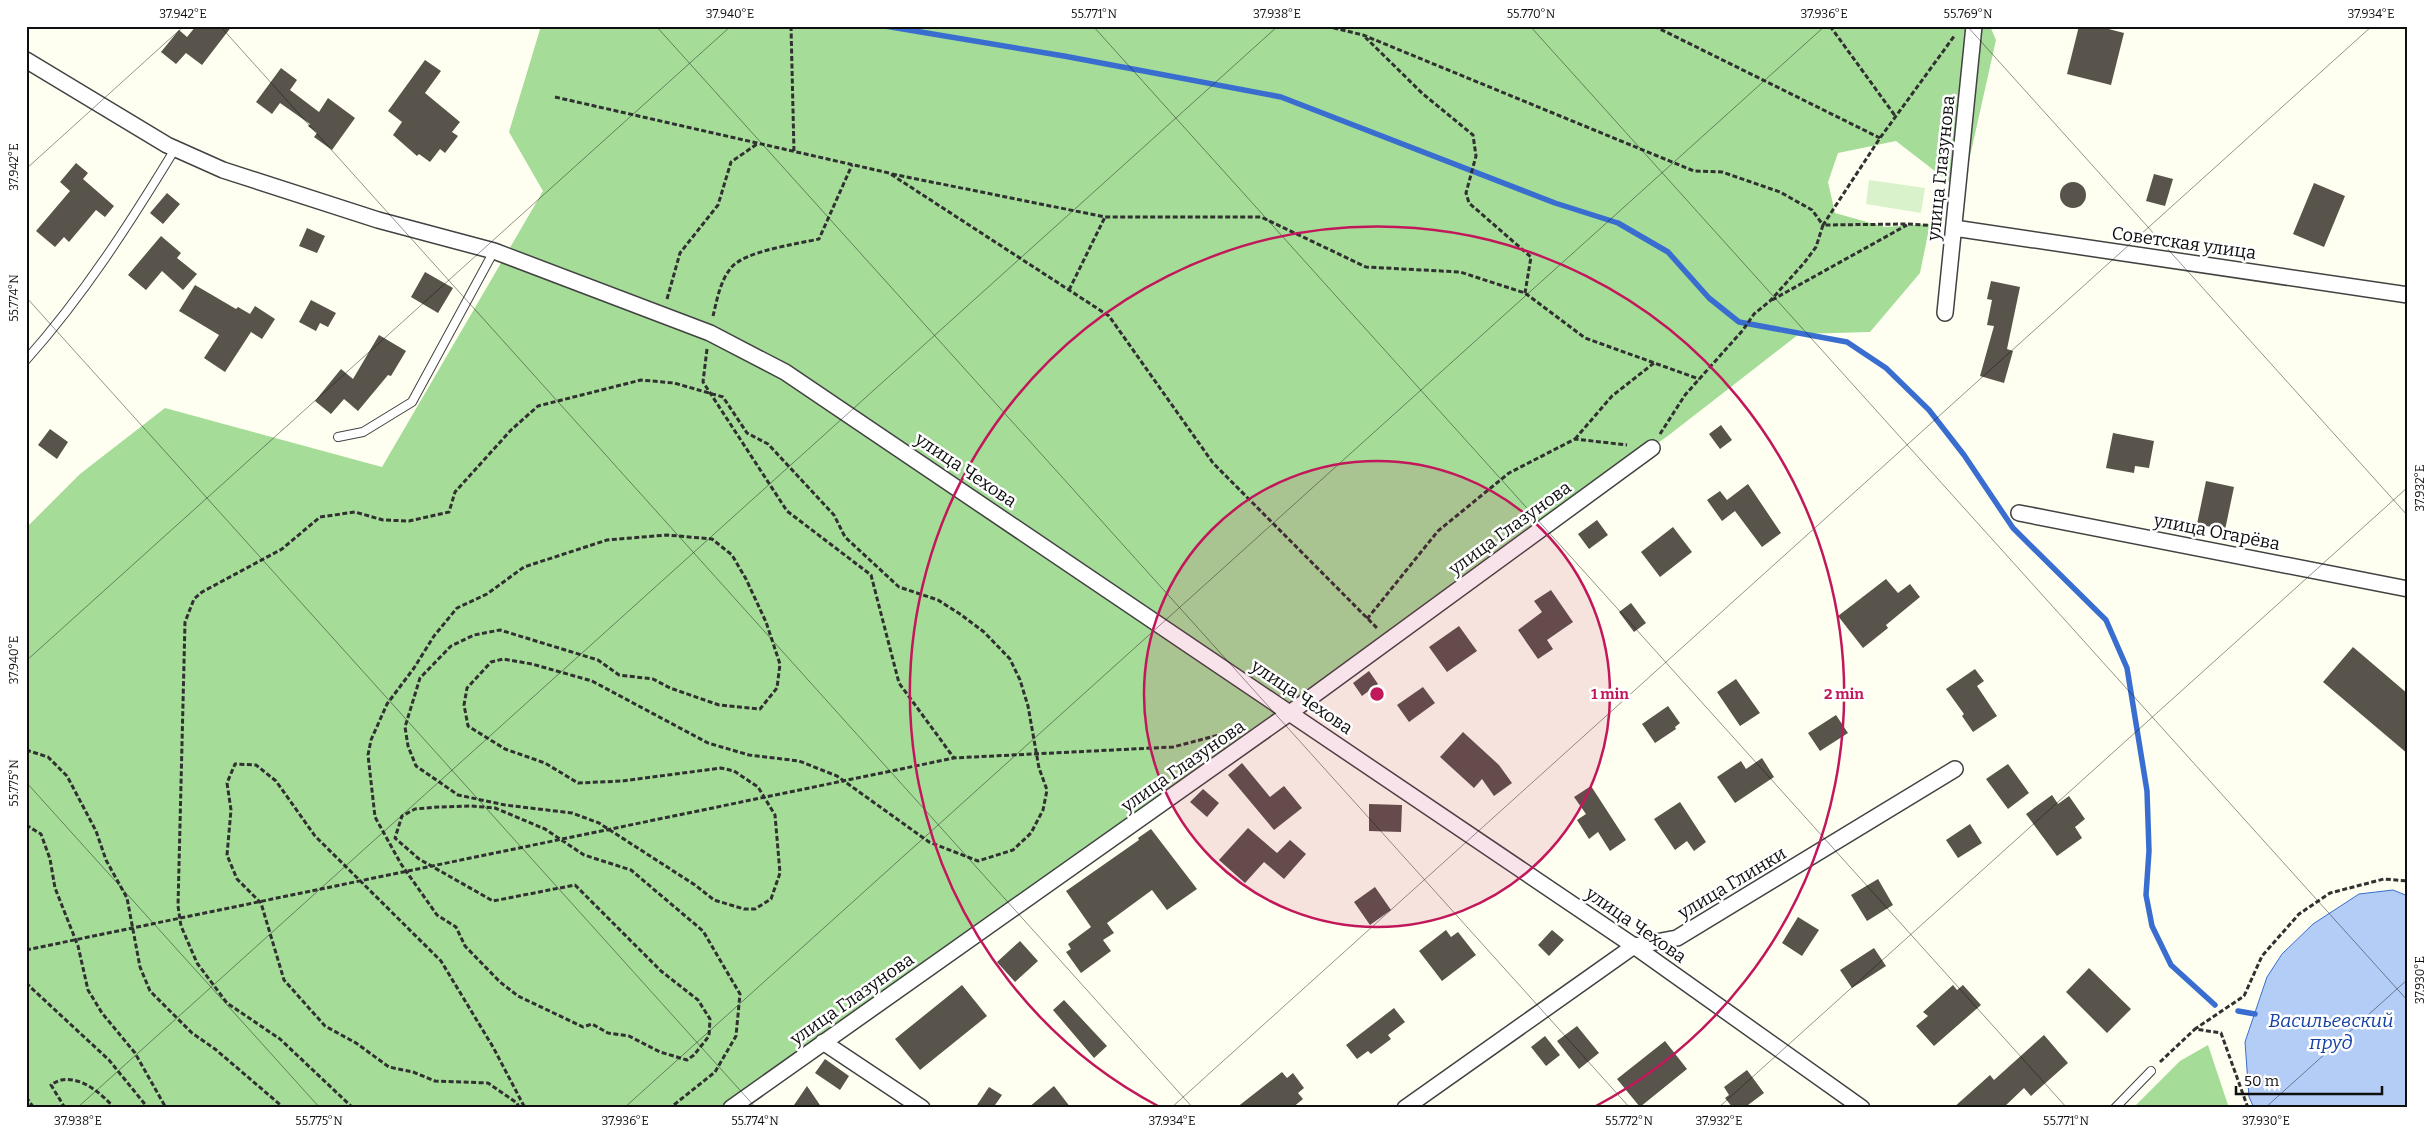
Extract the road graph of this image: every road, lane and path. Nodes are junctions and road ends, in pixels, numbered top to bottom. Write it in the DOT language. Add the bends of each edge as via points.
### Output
graph roads {
  1 [pos="791,26"];
  2 [pos="1326,26"];
  3 [pos="1654,26"];
  4 [pos="1830,26"];
  5 [pos="1974,26"];
  6 [pos="1956,34"];
  7 [pos="1362,35"];
  8 [pos="26,60"];
  9 [pos="555,97"];
  10 [pos="1896,117"];
  11 [pos="1880,138"];
  12 [pos="758,144"];
  13 [pos="175,149"];
  14 [pos="794,152"];
  15 [pos="852,165"];
  16 [pos="889,173"];
  17 [pos="1105,216"];
  18 [pos="1908,224"];
  19 [pos="1823,225"];
  20 [pos="1954,228"];
  21 [pos="494,251"];
  22 [pos="1069,290"];
  23 [pos="1525,293"];
  24 [pos="2408,295"];
  25 [pos="1770,301"];
  26 [pos="1946,313"];
  27 [pos="662,314"];
  28 [pos="710,333"];
  29 [pos="26,360"];
  30 [pos="1654,363"];
  31 [pos="1699,379"];
  32 [pos="710,393"];
  33 [pos="338,438"];
  34 [pos="1575,439"];
  35 [pos="1652,448"];
  36 [pos="2019,513"];
  37 [pos="2408,589"];
  38 [pos="1367,618"];
  39 [pos="1384,636"];
  40 [pos="1291,712"];
  41 [pos="1238,729"];
  42 [pos="26,750"];
  43 [pos="1037,754"];
  44 [pos="954,758"];
  45 [pos="1955,769"];
  46 [pos="844,780"];
  47 [pos="765,797"];
  48 [pos="26,825"];
  49 [pos="608,829"];
  50 [pos="560,839"];
  51 [pos="431,866"];
  52 [pos="406,871"];
  53 [pos="360,881"];
  54 [pos="2408,881"];
  55 [pos="259,902"];
  56 [pos="180,918"];
  57 [pos="133,928"];
  58 [pos="75,940"];
  59 [pos="1634,946"];
  60 [pos="26,950"];
  61 [pos="26,983"];
  62 [pos="2195,1029"];
  63 [pos="824,1042"];
  64 [pos="2151,1071"];
  65 [pos="26,1097"];
  66 [pos="34,1108"];
  67 [pos="65,1108"];
  68 [pos="114,1108"];
  69 [pos="148,1108"];
  70 [pos="166,1108"];
  71 [pos="284,1108"];
  72 [pos="353,1108"];
  73 [pos="519,1108"];
  74 [pos="526,1108"];
  75 [pos="670,1108"];
  76 [pos="731,1108"];
  77 [pos="922,1108"];
  78 [pos="1405,1108"];
  79 [pos="1862,1108"];
  80 [pos="2115,1108"];
  81 [pos="2248,1108"];
  1 -- 14 [label="path"];
  2 -- 7 [label="path"];
  3 -- 11 [label="path"];
  4 -- 10 [label="path"];
  5 -- 20 [label="street, улица Глазунова"];
  6 -- 10 [label="path"];
  7 -- 19 [label="path" via="1694,171 1722,172 1780,192 1812,210"];
  7 -- 23 [label="path" via="1423,94 1473,135 1476,156 1466,193 1469,203 1531,257"];
  8 -- 13 [label="street, улица Чехова"];
  9 -- 12 [label="path"];
  10 -- 11 [label="path"];
  11 -- 19 [label="path"];
  12 -- 14 [label="path"];
  12 -- 27 [label="path" via="731,162 718,205 680,253"];
  13 -- 21 [label="street, улица Чехова" via="223,170 368,217"];
  13 -- 29 [label="lane" via="119,240 53,330"];
  14 -- 15 [label="path"];
  15 -- 16 [label="path"];
  15 -- 28 [label="path" via="819,239 741,258 730,268 718,294"];
  16 -- 17 [label="path"];
  16 -- 22 [label="path"];
  17 -- 22 [label="path"];
  17 -- 23 [label="path" via="1261,217 1366,267 1460,272"];
  18 -- 19 [label="path"];
  18 -- 20 [label="path"];
  18 -- 25 [label="path"];
  19 -- 25 [label="path" via="1816,247"];
  20 -- 24 [label="street, Советская улица"];
  20 -- 26 [label="street, улица Глазунова"];
  21 -- 27 [label="street, улица Чехова"];
  21 -- 33 [label="lane" via="412,402 364,432"];
  22 -- 38 [label="path" via="1109,316 1213,462"];
  23 -- 30 [label="path" via="1585,338"];
  25 -- 31 [label="path" via="1754,314"];
  27 -- 28 [label="street, улица Чехова"];
  28 -- 32 [label="path" via="703,382"];
  28 -- 40 [label="street, улица Чехова" via="785,372"];
  30 -- 31 [label="path"];
  30 -- 34 [label="path" via="1612,396"];
  31 -- 35 [label="path" via="1684,395"];
  32 -- 43 [label="path" via="723,397 747,433 768,444 834,515 845,538 899,587 938,600 953,609 984,632 1010,659 1028,706"];
  32 -- 44 [label="path" via="788,512 871,575 899,683"];
  32 -- 56 [label="path" via="674,383 640,380 538,406 511,430 455,492 449,512 409,521 383,520 355,512 320,517 282,548 194,599 185,622"];
  34 -- 35 [label="path"];
  34 -- 38 [label="path" via="1509,474 1438,531"];
  35 -- 40 [label="street, улица Глазунова"];
  36 -- 37 [label="street, улица Огарёва"];
  38 -- 39 [label="path"];
  40 -- 59 [label="street, улица Чехова"];
  40 -- 63 [label="street, улица Глазунова"];
  41 -- 43 [label="path" via="1172,746"];
  42 -- 57 [label="path" via="48,757 67,776 127,898"];
  43 -- 44 [label="path"];
  43 -- 46 [label="path" via="1038,768 1047,790 1043,810 1032,833 1013,850 978,861 929,842"];
  44 -- 46 [label="path"];
  45 -- 59 [label="street, улица Глинки" via="1677,938"];
  46 -- 47 [label="path"];
  46 -- 47 [label="path" via="799,761 749,755 708,743 592,681 532,664 503,659 491,662 467,688 464,705 468,726 505,749 546,763 578,783 622,781 721,768 746,778"];
  47 -- 49 [label="path"];
  47 -- 49 [label="path" via="774,815 780,874 771,899 755,909 714,900"];
  48 -- 58 [label="path" via="41,834"];
  49 -- 50 [label="path"];
  49 -- 52 [label="path" via="572,813 458,795 416,766 408,746 406,727 420,678 450,646 474,635 500,630 598,660 618,675 653,679 719,705 760,710 777,688 780,664 766,622 746,579 732,555 712,539 667,535 607,540 524,567 487,594 457,608 387,704 368,755 375,818"];
  50 -- 51 [label="path"];
  50 -- 51 [label="path" via="545,829 495,808 415,809 402,816 395,838"];
  50 -- 75 [label="path" via="584,855 631,870 647,882 703,931 740,994 736,1036 715,1072"];
  51 -- 52 [label="path"];
  51 -- 52 [label="path" via="493,901 575,885 661,971 698,1000 710,1019 709,1036 687,1060 660,1052 629,1036 608,1033 592,1024 583,1027 518,996 465,946 456,927 437,915"];
  52 -- 53 [label="path"];
  53 -- 55 [label="path"];
  53 -- 55 [label="path" via="315,836 276,781 256,765 236,764 227,783 231,810 227,855 237,879"];
  53 -- 74 [label="path" via="441,961"];
  54 -- 62 [label="path" via="2384,879 2330,892 2314,903 2299,914 2262,956 2244,996"];
  55 -- 56 [label="path"];
  55 -- 73 [label="path" via="284,980 325,1026 389,1067 435,1081 488,1083 517,1103"];
  56 -- 57 [label="path"];
  56 -- 72 [label="path" via="197,963 228,1003 280,1039"];
  57 -- 58 [label="path"];
  57 -- 71 [label="path" via="140,966 150,992 192,1033"];
  58 -- 60 [label="path"];
  58 -- 70 [label="path" via="88,990 135,1053"];
  59 -- 78 [label="street, улица Глинки"];
  59 -- 79 [label="street, улица Чехова"];
  61 -- 69 [label="path" via="109,1060"];
  62 -- 64 [label="path"];
  62 -- 81 [label="path" via="2221,1033"];
  63 -- 76 [label="street, улица Глазунова"];
  63 -- 77 [label="street"];
  64 -- 80 [label="lane"];
  65 -- 66 [label="path"];
  67 -- 68 [label="path" via="51,1085 69,1078 102,1093"];
}
